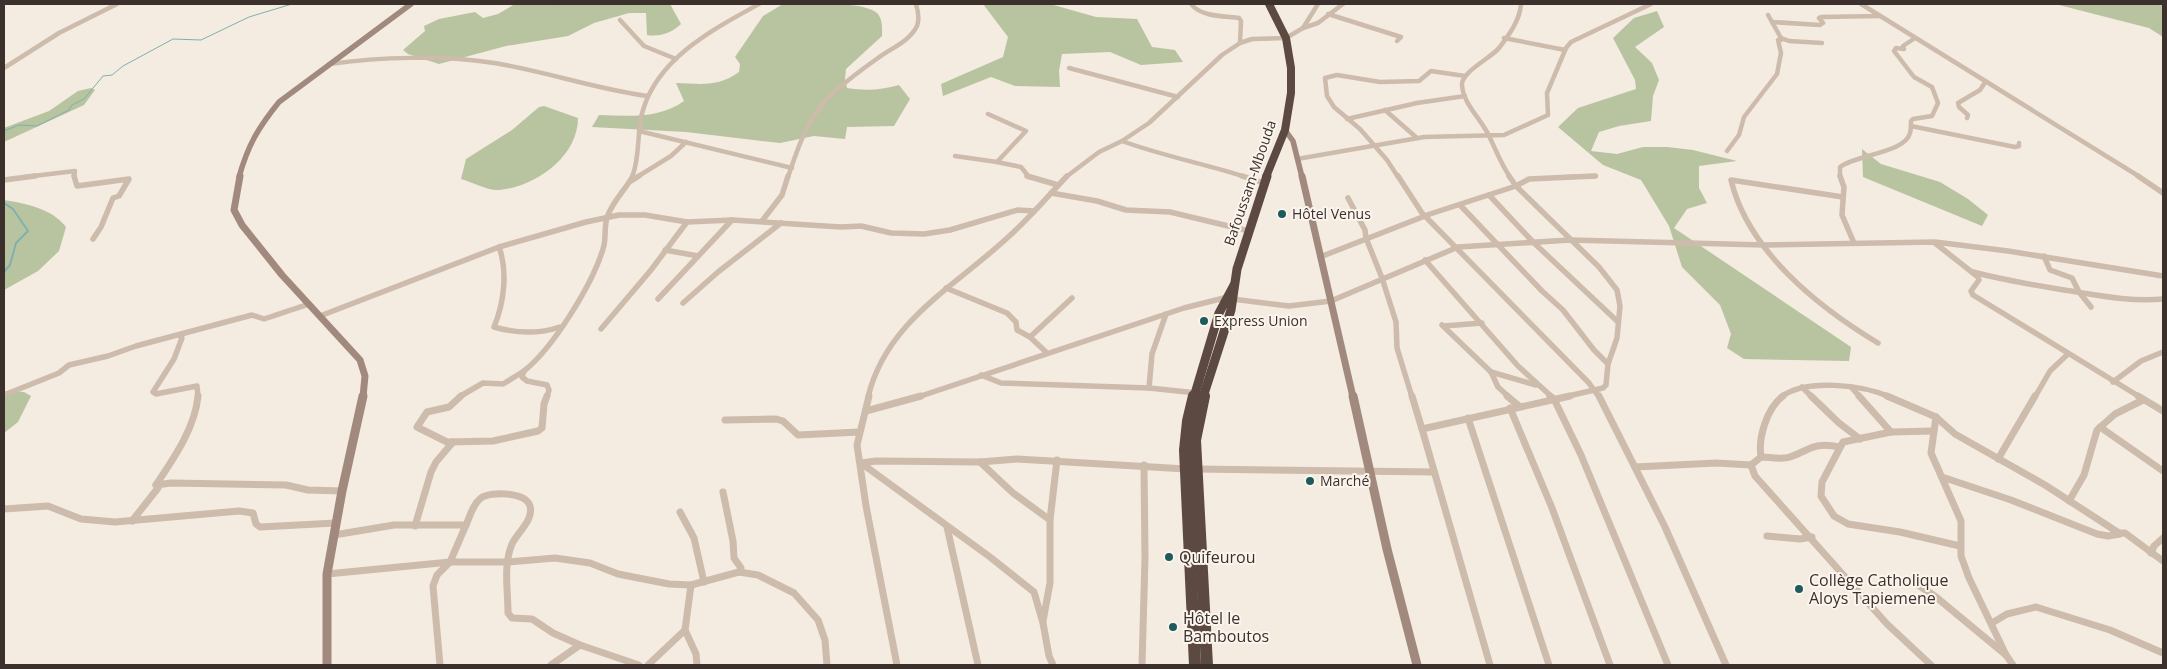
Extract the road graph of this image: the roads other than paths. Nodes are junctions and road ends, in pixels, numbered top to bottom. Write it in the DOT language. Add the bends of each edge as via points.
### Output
graph roads {
  1 [pos="117,4"];
  2 [pos="410,4"];
  3 [pos="759,4"];
  4 [pos="916,4"];
  5 [pos="1191,4"];
  6 [pos="1269,4"];
  7 [pos="1318,4"];
  8 [pos="1342,4"];
  9 [pos="1521,4"];
  10 [pos="1651,4"];
  11 [pos="1861,4"];
  12 [pos="1328,14"];
  13 [pos="1768,15"];
  14 [pos="1880,16"];
  15 [pos="620,20"];
  16 [pos="1772,22"];
  17 [pos="1303,28"];
  18 [pos="1286,38"];
  19 [pos="1504,38"];
  20 [pos="1782,38"];
  21 [pos="1915,38"];
  22 [pos="1397,41"];
  23 [pos="1240,43"];
  24 [pos="1822,43"];
  25 [pos="1565,50"];
  26 [pos="676,59"];
  27 [pos="328,64"];
  28 [pos="4,68"];
  29 [pos="1069,68"];
  30 [pos="1465,76"];
  31 [pos="1986,81"];
  32 [pos="648,96"];
  33 [pos="1465,96"];
  34 [pos="1178,97"];
  35 [pos="1385,110"];
  36 [pos="988,114"];
  37 [pos="1967,118"];
  38 [pos="1347,119"];
  39 [pos="1912,126"];
  40 [pos="1285,130"];
  41 [pos="639,131"];
  42 [pos="1489,135"];
  43 [pos="1417,138"];
  44 [pos="1122,141"];
  45 [pos="686,142"];
  46 [pos="2019,143"];
  47 [pos="1374,145"];
  48 [pos="1727,151"];
  49 [pos="955,156"];
  50 [pos="1297,160"];
  51 [pos="997,162"];
  52 [pos="784,167"];
  53 [pos="792,168"];
  54 [pos="790,175"];
  55 [pos="1596,176"];
  56 [pos="4,180"];
  57 [pos="629,182"];
  58 [pos="1264,183"];
  59 [pos="1058,185"];
  60 [pos="1516,186"];
  61 [pos="1051,193"];
  62 [pos="2163,193"];
  63 [pos="1489,195"];
  64 [pos="1843,197"];
  65 [pos="1348,198"];
  66 [pos="1460,205"];
  67 [pos="1034,211"];
  68 [pos="1426,216"];
  69 [pos="606,217"];
  70 [pos="732,220"];
  71 [pos="762,221"];
  72 [pos="687,222"];
  73 [pos="781,223"];
  74 [pos="1249,231"];
  75 [pos="1366,238"];
  76 [pos="93,239"];
  77 [pos="1570,240"];
  78 [pos="1533,242"];
  79 [pos="1935,242"];
  80 [pos="1854,243"];
  81 [pos="1497,244"];
  82 [pos="1765,245"];
  83 [pos="499,247"];
  84 [pos="1458,247"];
  85 [pos="666,250"];
  86 [pos="698,256"];
  87 [pos="2044,256"];
  88 [pos="1320,257"];
  89 [pos="1425,260"];
  90 [pos="1973,272"];
  91 [pos="2163,276"];
  92 [pos="1382,278"];
  93 [pos="946,288"];
  94 [pos="2079,292"];
  95 [pos="1072,298"];
  96 [pos="658,299"];
  97 [pos="1229,299"];
  98 [pos="2163,299"];
  99 [pos="1331,301"];
  100 [pos="682,303"];
  101 [pos="309,304"];
  102 [pos="2091,307"];
  103 [pos="1166,314"];
  104 [pos="320,316"];
  105 [pos="1617,321"];
  106 [pos="1482,324"];
  107 [pos="562,326"];
  108 [pos="601,329"];
  109 [pos="179,335"];
  110 [pos="1030,337"];
  111 [pos="1878,342"];
  112 [pos="2163,352"];
  113 [pos="1047,353"];
  114 [pos="2068,354"];
  115 [pos="1608,364"];
  116 [pos="524,370"];
  117 [pos="1491,372"];
  118 [pos="981,375"];
  119 [pos="2113,382"];
  120 [pos="1540,386"];
  121 [pos="1802,387"];
  122 [pos="1851,387"];
  123 [pos="1149,388"];
  124 [pos="1596,390"];
  125 [pos="1199,393"];
  126 [pos="4,395"];
  127 [pos="1554,399"];
  128 [pos="2143,400"];
  129 [pos="1519,406"];
  130 [pos="1510,408"];
  131 [pos="866,411"];
  132 [pos="2163,411"];
  133 [pos="1936,417"];
  134 [pos="1468,418"];
  135 [pos="725,420"];
  136 [pos="2100,426"];
  137 [pos="1422,429"];
  138 [pos="1934,431"];
  139 [pos="859,432"];
  140 [pos="1891,432"];
  141 [pos="1860,439"];
  142 [pos="453,442"];
  143 [pos="1840,447"];
  144 [pos="1761,457"];
  145 [pos="1998,459"];
  146 [pos="1057,460"];
  147 [pos="861,462"];
  148 [pos="980,462"];
  149 [pos="1144,465"];
  150 [pos="1751,466"];
  151 [pos="1636,467"];
  152 [pos="1191,469"];
  153 [pos="1370,471"];
  154 [pos="2163,471"];
  155 [pos="1434,472"];
  156 [pos="1942,477"];
  157 [pos="156,485"];
  158 [pos="342,490"];
  159 [pos="723,492"];
  160 [pos="2069,501"];
  161 [pos="4,510"];
  162 [pos="680,512"];
  163 [pos="1050,520"];
  164 [pos="132,521"];
  165 [pos="336,523"];
  166 [pos="466,525"];
  167 [pos="415,526"];
  168 [pos="947,528"];
  169 [pos="2125,533"];
  170 [pos="334,535"];
  171 [pos="1767,536"];
  172 [pos="1812,537"];
  173 [pos="2163,538"];
  174 [pos="1960,546"];
  175 [pos="2151,554"];
  176 [pos="2163,561"];
  177 [pos="450,562"];
  178 [pos="508,562"];
  179 [pos="740,572"];
  180 [pos="327,574"];
  181 [pos="1911,580"];
  182 [pos="704,582"];
  183 [pos="691,585"];
  184 [pos="1198,618"];
  185 [pos="1043,623"];
  186 [pos="1992,623"];
  187 [pos="685,630"];
  188 [pos="580,645"];
  189 [pos="2163,653"];
  190 [pos="2006,656"];
  191 [pos="328,665"];
  192 [pos="440,665"];
  193 [pos="551,665"];
  194 [pos="639,665"];
  195 [pos="648,665"];
  196 [pos="697,665"];
  197 [pos="827,665"];
  198 [pos="897,665"];
  199 [pos="978,665"];
  200 [pos="1053,665"];
  201 [pos="1142,665"];
  202 [pos="1195,665"];
  203 [pos="1207,665"];
  204 [pos="1417,665"];
  205 [pos="1490,665"];
  206 [pos="1549,665"];
  207 [pos="1610,665"];
  208 [pos="1668,665"];
  209 [pos="1726,665"];
  210 [pos="1932,665"];
  211 [pos="2013,665"];
  1 -- 28 [label="street" via="72,24"];
  2 -- 27 [label="street"];
  3 -- 26 [label="street" via="703,37"];
  4 -- 53 [label="street" via="917,26 906,40 827,100 810,122"];
  5 -- 23 [label="street" via="1207,13 1239,18"];
  6 -- 18 [label="highway, Bafoussam-Mbouda"];
  7 -- 17 [label="street"];
  8 -- 12 [label="street"];
  9 -- 19 [label="street" via="1520,15"];
  10 -- 25 [label="street" via="1575,40"];
  11 -- 14 [label="street"];
  12 -- 17 [label="street" via="1318,23"];
  12 -- 22 [label="street" via="1401,37"];
  13 -- 16 [label="street"];
  14 -- 16 [label="street" via="1821,17 1823,23 1820,24"];
  14 -- 21 [label="street"];
  15 -- 26 [label="street" via="644,46"];
  16 -- 20 [label="street"];
  17 -- 18 [label="street"];
  18 -- 23 [label="street"];
  18 -- 40 [label="highway, Bafoussam-Mbouda" via="1292,80"];
  19 -- 25 [label="street"];
  19 -- 30 [label="street" via="1490,56"];
  20 -- 24 [label="street"];
  20 -- 48 [label="street" via="1778,40 1781,53 1777,74 1744,117 1739,134"];
  21 -- 31 [label="street"];
  21 -- 39 [label="street" via="1903,46 1904,49 1896,48 1894,51 1913,77 1932,87 1938,102 1932,116 1913,119"];
  23 -- 34 [label="street" via="1214,61"];
  25 -- 42 [label="street" via="1548,93 1548,115 1509,133"];
  26 -- 32 [label="street"];
  27 -- 32 [label="street" via="437,58 484,61 603,90"];
  27 -- 101 [label="street" via="279,102 262,124 247,150 234,210 242,225"];
  29 -- 34 [label="street"];
  30 -- 33 [label="street" via="1462,85"];
  30 -- 38 [label="street" via="1431,71 1421,81 1387,82 1326,76 1328,100"];
  31 -- 37 [label="street" via="1980,90 1958,103"];
  31 -- 62 [label="street"];
  32 -- 41 [label="street"];
  33 -- 35 [label="street"];
  33 -- 42 [label="street"];
  34 -- 44 [label="street" via="1150,124"];
  35 -- 38 [label="street"];
  35 -- 43 [label="street"];
  36 -- 51 [label="street" via="1026,131"];
  38 -- 47 [label="street"];
  39 -- 46 [label="street" via="2015,147 2020,146"];
  39 -- 64 [label="street" via="1907,140 1895,149 1864,155 1843,164 1839,172 1844,187"];
  40 -- 50 [label="street"];
  40 -- 58 [label="highway, Bafoussam-Mbouda"];
  41 -- 45 [label="street"];
  41 -- 57 [label="street" via="635,168"];
  42 -- 43 [label="street"];
  42 -- 60 [label="street" via="1501,164"];
  43 -- 47 [label="street"];
  44 -- 58 [label="street"];
  44 -- 59 [label="street" via="1098,152"];
  45 -- 52 [label="street"];
  45 -- 57 [label="street" via="671,156"];
  47 -- 50 [label="street"];
  47 -- 68 [label="street"];
  49 -- 51 [label="street"];
  50 -- 88 [label="street"];
  51 -- 59 [label="street" via="1021,167 1028,177"];
  52 -- 53 [label="street"];
  52 -- 54 [label="street"];
  53 -- 54 [label="street"];
  54 -- 71 [label="street" via="782,195"];
  55 -- 60 [label="street" via="1534,178"];
  56 -- 76 [label="street" via="75,171 74,182 82,187 129,179 119,196 113,198"];
  57 -- 69 [label="street"];
  58 -- 74 [label="highway, Bafoussam-Mbouda"];
  59 -- 61 [label="street"];
  60 -- 63 [label="street"];
  60 -- 77 [label="street"];
  61 -- 67 [label="street"];
  61 -- 74 [label="street" via="1126,210 1170,212"];
  63 -- 66 [label="street"];
  63 -- 78 [label="street"];
  64 -- 80 [label="street" via="1842,214"];
  64 -- 82 [label="street" via="1731,180 1744,217"];
  65 -- 75 [label="street"];
  66 -- 68 [label="street"];
  66 -- 81 [label="street"];
  67 -- 73 [label="street" via="1018,210 950,230 924,234 891,233 861,226"];
  67 -- 93 [label="street" via="1007,239"];
  68 -- 75 [label="street"];
  68 -- 84 [label="street"];
  69 -- 72 [label="street" via="630,214"];
  69 -- 83 [label="street"];
  69 -- 107 [label="street" via="604,248 577,304"];
  70 -- 71 [label="street"];
  70 -- 72 [label="street"];
  70 -- 86 [label="street"];
  71 -- 73 [label="street"];
  72 -- 85 [label="street"];
  73 -- 100 [label="street"];
  74 -- 97 [label="highway, Bafoussam-Mbouda"];
  75 -- 88 [label="street"];
  75 -- 92 [label="street"];
  77 -- 78 [label="street"];
  77 -- 82 [label="street"];
  77 -- 105 [label="street" via="1599,267 1617,290 1620,306"];
  78 -- 81 [label="street"];
  78 -- 105 [label="street"];
  79 -- 80 [label="street"];
  79 -- 87 [label="street"];
  79 -- 90 [label="street"];
  80 -- 82 [label="street"];
  81 -- 84 [label="street"];
  81 -- 115 [label="street" via="1563,310"];
  82 -- 111 [label="street" via="1820,304"];
  83 -- 104 [label="street"];
  83 -- 107 [label="street" via="504,280 494,327 506,331 550,331"];
  84 -- 89 [label="street"];
  84 -- 124 [label="street"];
  85 -- 86 [label="street"];
  85 -- 108 [label="street"];
  86 -- 96 [label="street"];
  87 -- 91 [label="street"];
  87 -- 94 [label="street" via="2050,270 2072,278"];
  88 -- 99 [label="street"];
  89 -- 92 [label="street"];
  89 -- 106 [label="street"];
  90 -- 94 [label="street"];
  90 -- 114 [label="street" via="1979,280 1971,291 1973,295"];
  92 -- 99 [label="street"];
  92 -- 137 [label="street" via="1396,322 1397,348"];
  93 -- 110 [label="street" via="1007,313 1016,322 1017,330"];
  93 -- 131 [label="street" via="897,336 872,385"];
  94 -- 98 [label="street" via="2138,301"];
  94 -- 102 [label="street"];
  95 -- 110 [label="street"];
  97 -- 99 [label="street" via="1289,306"];
  97 -- 103 [label="street"];
  97 -- 125 [label="highway, Bafoussam-Mbouda"];
  99 -- 153 [label="street"];
  101 -- 104 [label="street"];
  101 -- 109 [label="street" via="268,318 252,316"];
  103 -- 113 [label="street"];
  103 -- 123 [label="street" via="1152,354"];
  104 -- 158 [label="street" via="360,360 365,376 360,416"];
  105 -- 115 [label="street" via="1617,338"];
  106 -- 117 [label="street" via="1443,325"];
  106 -- 120 [label="street"];
  107 -- 116 [label="street" via="539,357"];
  109 -- 126 [label="street" via="68,365 59,373"];
  109 -- 157 [label="street" via="182,338 177,351 153,392 197,386 198,398 195,417"];
  110 -- 113 [label="street"];
  112 -- 119 [label="street" via="2141,361"];
  113 -- 118 [label="street"];
  114 -- 119 [label="street"];
  114 -- 145 [label="street" via="2050,371"];
  115 -- 124 [label="street" via="1606,385"];
  116 -- 142 [label="street" via="501,385 488,382 475,385 448,407 425,414 417,427 424,428 441,442"];
  116 -- 142 [label="street" via="522,377 527,381 547,385 549,390 541,430 493,441"];
  117 -- 120 [label="street"];
  117 -- 129 [label="street" via="1498,387"];
  118 -- 123 [label="street" via="1001,382"];
  118 -- 131 [label="street"];
  119 -- 128 [label="street"];
  120 -- 127 [label="street"];
  121 -- 122 [label="street"];
  121 -- 141 [label="street"];
  121 -- 144 [label="street" via="1783,395 1768,414"];
  122 -- 133 [label="street" via="1884,393"];
  122 -- 140 [label="street"];
  123 -- 125 [label="street"];
  124 -- 127 [label="street"];
  124 -- 151 [label="street"];
  125 -- 152 [label="highway, Bafoussam-Mbouda"];
  127 -- 129 [label="street"];
  127 -- 208 [label="street" via="1581,455"];
  128 -- 132 [label="street"];
  128 -- 136 [label="street"];
  129 -- 130 [label="street"];
  130 -- 134 [label="street"];
  130 -- 207 [label="street" via="1552,508"];
  131 -- 139 [label="street"];
  133 -- 138 [label="street"];
  133 -- 145 [label="street" via="1955,434"];
  134 -- 137 [label="street"];
  134 -- 206 [label="street"];
  135 -- 139 [label="street" via="782,420 792,433 798,435"];
  136 -- 154 [label="street"];
  136 -- 160 [label="street" via="2081,483"];
  137 -- 155 [label="street"];
  138 -- 140 [label="street"];
  138 -- 156 [label="street" via="1930,453"];
  139 -- 147 [label="street" via="857,444"];
  140 -- 141 [label="street"];
  141 -- 143 [label="street" via="1843,442"];
  142 -- 167 [label="street" via="431,472"];
  143 -- 144 [label="street" via="1825,444 1788,458"];
  143 -- 174 [label="street" via="1822,482 1821,496 1834,516 1848,524"];
  144 -- 150 [label="street"];
  145 -- 160 [label="street"];
  146 -- 148 [label="street"];
  146 -- 149 [label="street"];
  146 -- 163 [label="street"];
  147 -- 148 [label="street"];
  147 -- 168 [label="street"];
  147 -- 198 [label="street" via="866,506"];
  148 -- 163 [label="street" via="1032,509"];
  149 -- 152 [label="street"];
  149 -- 201 [label="street"];
  150 -- 151 [label="street" via="1716,463"];
  150 -- 172 [label="street" via="1760,482"];
  151 -- 209 [label="street"];
  152 -- 153 [label="street"];
  152 -- 184 [label="highway, Bafoussam-Mbouda"];
  153 -- 155 [label="street"];
  153 -- 204 [label="street"];
  155 -- 205 [label="street"];
  156 -- 169 [label="street" via="2097,534"];
  156 -- 174 [label="street" via="1961,521"];
  157 -- 158 [label="street" via="286,485 308,490"];
  157 -- 164 [label="street" via="158,488"];
  158 -- 165 [label="street"];
  159 -- 179 [label="street" via="734,558"];
  160 -- 169 [label="street" via="2119,533"];
  161 -- 164 [label="street" via="48,506 81,519"];
  162 -- 182 [label="street" via="694,538"];
  163 -- 185 [label="street" via="1050,583"];
  164 -- 165 [label="street" via="239,511 253,514 260,527"];
  165 -- 170 [label="street"];
  166 -- 167 [label="street"];
  166 -- 177 [label="street"];
  166 -- 178 [label="street" via="482,497 502,493 528,502 529,516 512,544"];
  167 -- 170 [label="street" via="394,525"];
  168 -- 185 [label="street" via="1034,592"];
  168 -- 199 [label="street"];
  169 -- 175 [label="street"];
  170 -- 180 [label="street"];
  171 -- 172 [label="street"];
  172 -- 210 [label="street" via="1887,624"];
  173 -- 175 [label="street"];
  174 -- 186 [label="street" via="1969,578"];
  175 -- 176 [label="street"];
  177 -- 178 [label="street"];
  177 -- 180 [label="street"];
  177 -- 192 [label="street" via="437,575 433,586"];
  178 -- 183 [label="street" via="555,558 575,560 618,574"];
  178 -- 188 [label="street" via="508,613 512,618 532,619"];
  179 -- 182 [label="street"];
  179 -- 197 [label="street" via="758,575 794,593 820,626"];
  180 -- 191 [label="street"];
  181 -- 190 [label="street"];
  182 -- 183 [label="street"];
  183 -- 187 [label="street"];
  184 -- 202 [label="highway, Bafoussam-Mbouda"];
  184 -- 203 [label="highway, Bafoussam-Mbouda"];
  185 -- 200 [label="street"];
  186 -- 189 [label="street" via="2007,614 2036,607 2134,639"];
  186 -- 190 [label="street"];
  187 -- 195 [label="street"];
  187 -- 196 [label="street" via="696,654"];
  188 -- 193 [label="street"];
  188 -- 194 [label="street"];
  190 -- 211 [label="street"];
}
